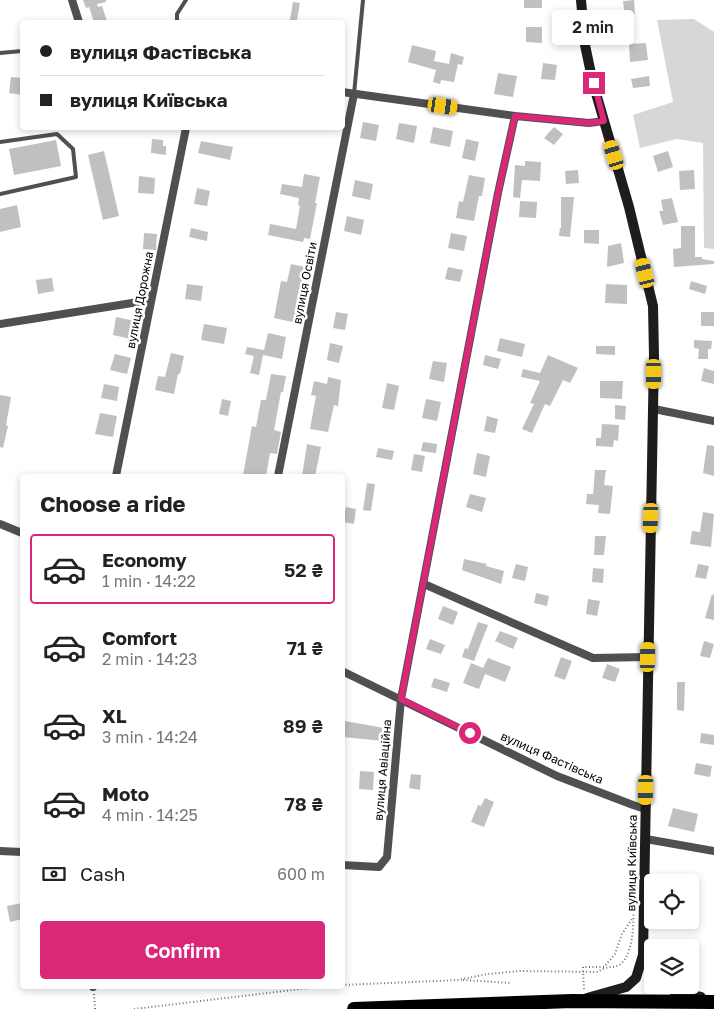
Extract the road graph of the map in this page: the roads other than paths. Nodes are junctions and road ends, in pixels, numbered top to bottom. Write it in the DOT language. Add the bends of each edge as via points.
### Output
graph roads {
  1 [pos="72,0"];
  2 [pos="186,0"];
  3 [pos="363,0"];
  4 [pos="581,0"];
  5 [pos="78,20"];
  6 [pos="177,20"];
  7 [pos="20,51"];
  8 [pos="0,53"];
  9 [pos="345,92"];
  10 [pos="354,94"];
  11 [pos="515,116"];
  12 [pos="604,121"];
  13 [pos="186,130"];
  14 [pos="0,142"];
  15 [pos="0,194"];
  16 [pos="151,300"];
  17 [pos="0,324"];
  18 [pos="654,409"];
  19 [pos="714,420"];
  20 [pos="116,474"];
  21 [pos="278,474"];
  22 [pos="0,524"];
  23 [pos="20,532"];
  24 [pos="424,584"];
  25 [pos="648,657"];
  26 [pos="345,672"];
  27 [pos="401,699"];
  28 [pos="645,809"];
  29 [pos="646,839"];
  30 [pos="0,851"];
  31 [pos="714,851"];
  32 [pos="20,852"];
  33 [pos="345,865"];
  34 [pos="643,955"];
  35 [pos="683,994"];
  36 [pos="572,1001"];
  37 [pos="714,1001"];
  38 [pos="354,1009"];
  1 -- 5 [label="street"];
  2 -- 6 [label="lane"];
  3 -- 10 [label="lane"];
  4 -- 12 [label="street, вулиця Київська" via="585,45"];
  7 -- 8 [label="lane"];
  9 -- 10 [label="street"];
  10 -- 11 [label="street"];
  10 -- 21 [label="street, вулиця Освіти"];
  11 -- 12 [label="street" via="589,123"];
  11 -- 24 [label="street, вулиця Авіаційна"];
  12 -- 18 [label="street, вулиця Київська" via="653,306"];
  13 -- 16 [label="street, вулиця Дорожна"];
  14 -- 15 [label="lane" via="58,134 73,149 76,177"];
  16 -- 17 [label="street"];
  16 -- 20 [label="street, вулиця Дорожна"];
  18 -- 19 [label="street"];
  18 -- 25 [label="street, вулиця Київська"];
  22 -- 23 [label="street"];
  24 -- 25 [label="street" via="593,658"];
  24 -- 27 [label="street, вулиця Авіаційна"];
  25 -- 28 [label="street, вулиця Київська"];
  26 -- 27 [label="street, вулиця Фастівська"];
  27 -- 28 [label="street, вулиця Фастівська" via="557,776"];
  27 -- 33 [label="street, вулиця Авіаційна" via="387,857 379,867"];
  28 -- 29 [label="street, вулиця Київська"];
  29 -- 31 [label="street"];
  29 -- 34 [label="street, вулиця Київська"];
  30 -- 32 [label="street"];
  34 -- 36 [label="street" via="636,978 626,987"];
  35 -- 37 [label="street"];
  36 -- 37 [label="highway"];
  36 -- 38 [label="highway"];
}
